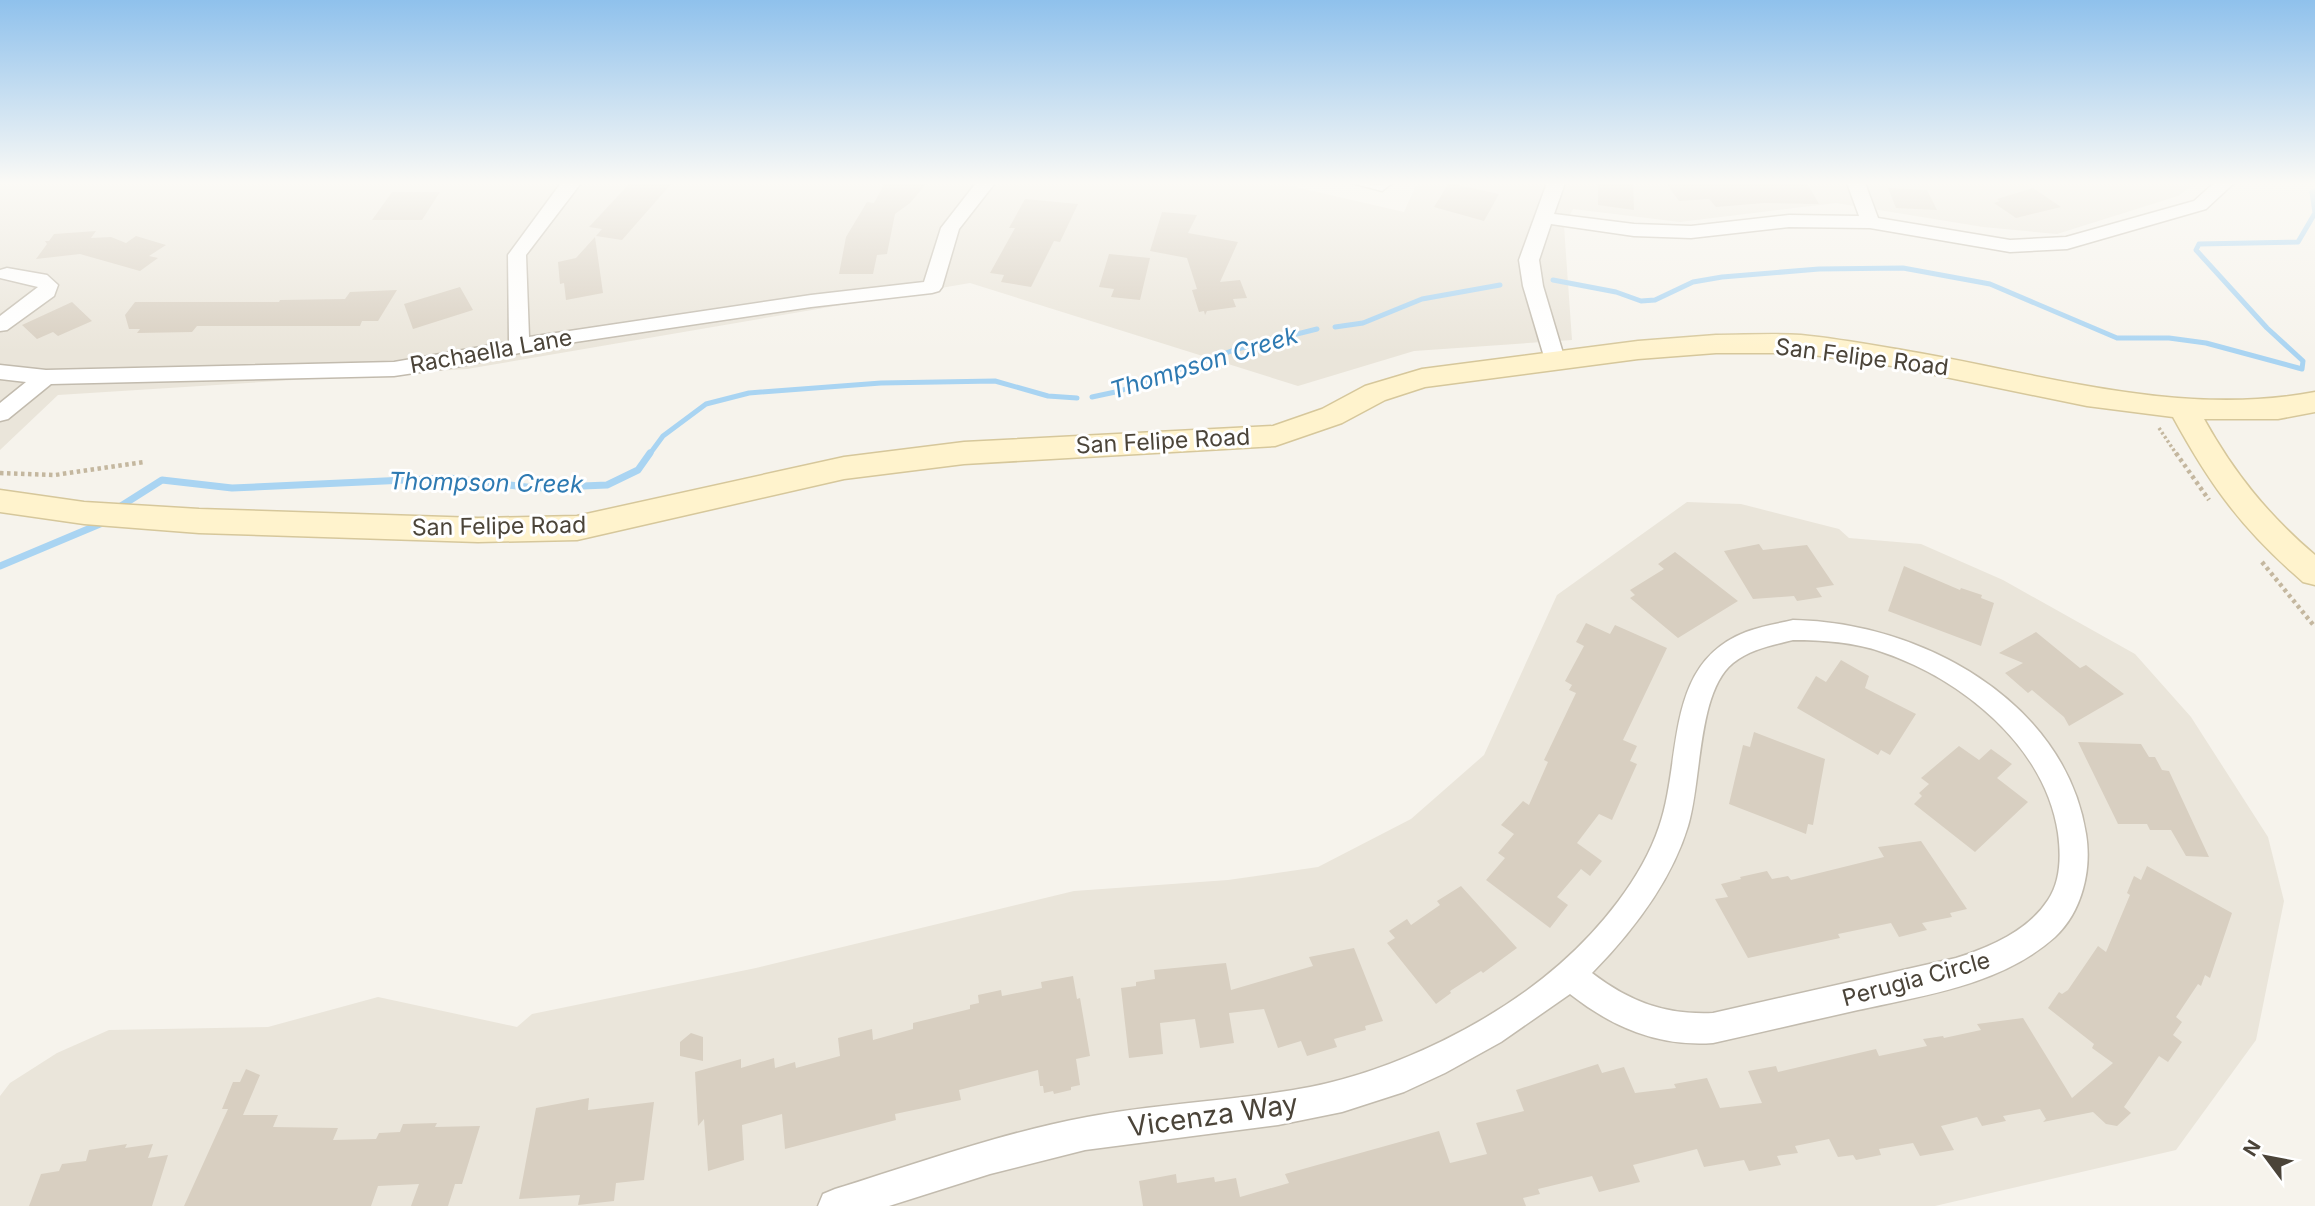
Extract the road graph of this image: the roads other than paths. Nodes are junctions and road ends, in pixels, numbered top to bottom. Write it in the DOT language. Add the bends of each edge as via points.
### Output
graph roads {
  1 [pos="528,239"];
  2 [pos="947,239"];
  3 [pos="1537,239"];
  4 [pos="1967,239"];
  5 [pos="2080,239"];
  6 [pos="7,274"];
  7 [pos="0,325"];
  8 [pos="519,346"];
  9 [pos="1555,360"];
  10 [pos="0,372"];
  11 [pos="46,377"];
  12 [pos="2315,402"];
  13 [pos="2183,408"];
  14 [pos="0,414"];
  15 [pos="0,501"];
  16 [pos="2315,573"];
  17 [pos="1570,975"];
  18 [pos="835,1206"];
  1 -- 8 [label="street" via="517,255"];
  2 -- 8 [label="street, Rachaella Lane" via="932,287"];
  3 -- 9 [label="street" via="1530,260 1533,286"];
  4 -- 5 [label="street" via="2010,247"];
  6 -- 7 [label="street" via="40,279 48,285 47,292"];
  8 -- 11 [label="street, Rachaella Lane" via="394,369"];
  9 -- 13 [label="street, San Felipe Road" via="1716,344 1799,344 1986,374 2087,396"];
  9 -- 15 [label="street, San Felipe Road" via="1422,378 1275,436 964,453 844,468 577,528 478,530 199,521 84,513"];
  10 -- 11 [label="street, Rachaella Lane"];
  11 -- 14 [label="street"];
  12 -- 13 [label="street, San Felipe Road" via="2238,411"];
  13 -- 16 [label="street" via="2238,498"];
  17 -- 17 [label="street, Perugia Circle" via="1620,1010 1677,1030 1713,1028 1982,964 2028,940 2065,901 2074,853 2068,808 2044,759 2018,727 1984,697 1924,659 1891,645 1840,633 1793,630 1764,635 1729,651 1705,675 1696,698 1686,778 1674,827 1618,923"];
  17 -- 18 [label="street, Vicenza Way" via="1457,1051 1344,1095 1081,1135"];
}
